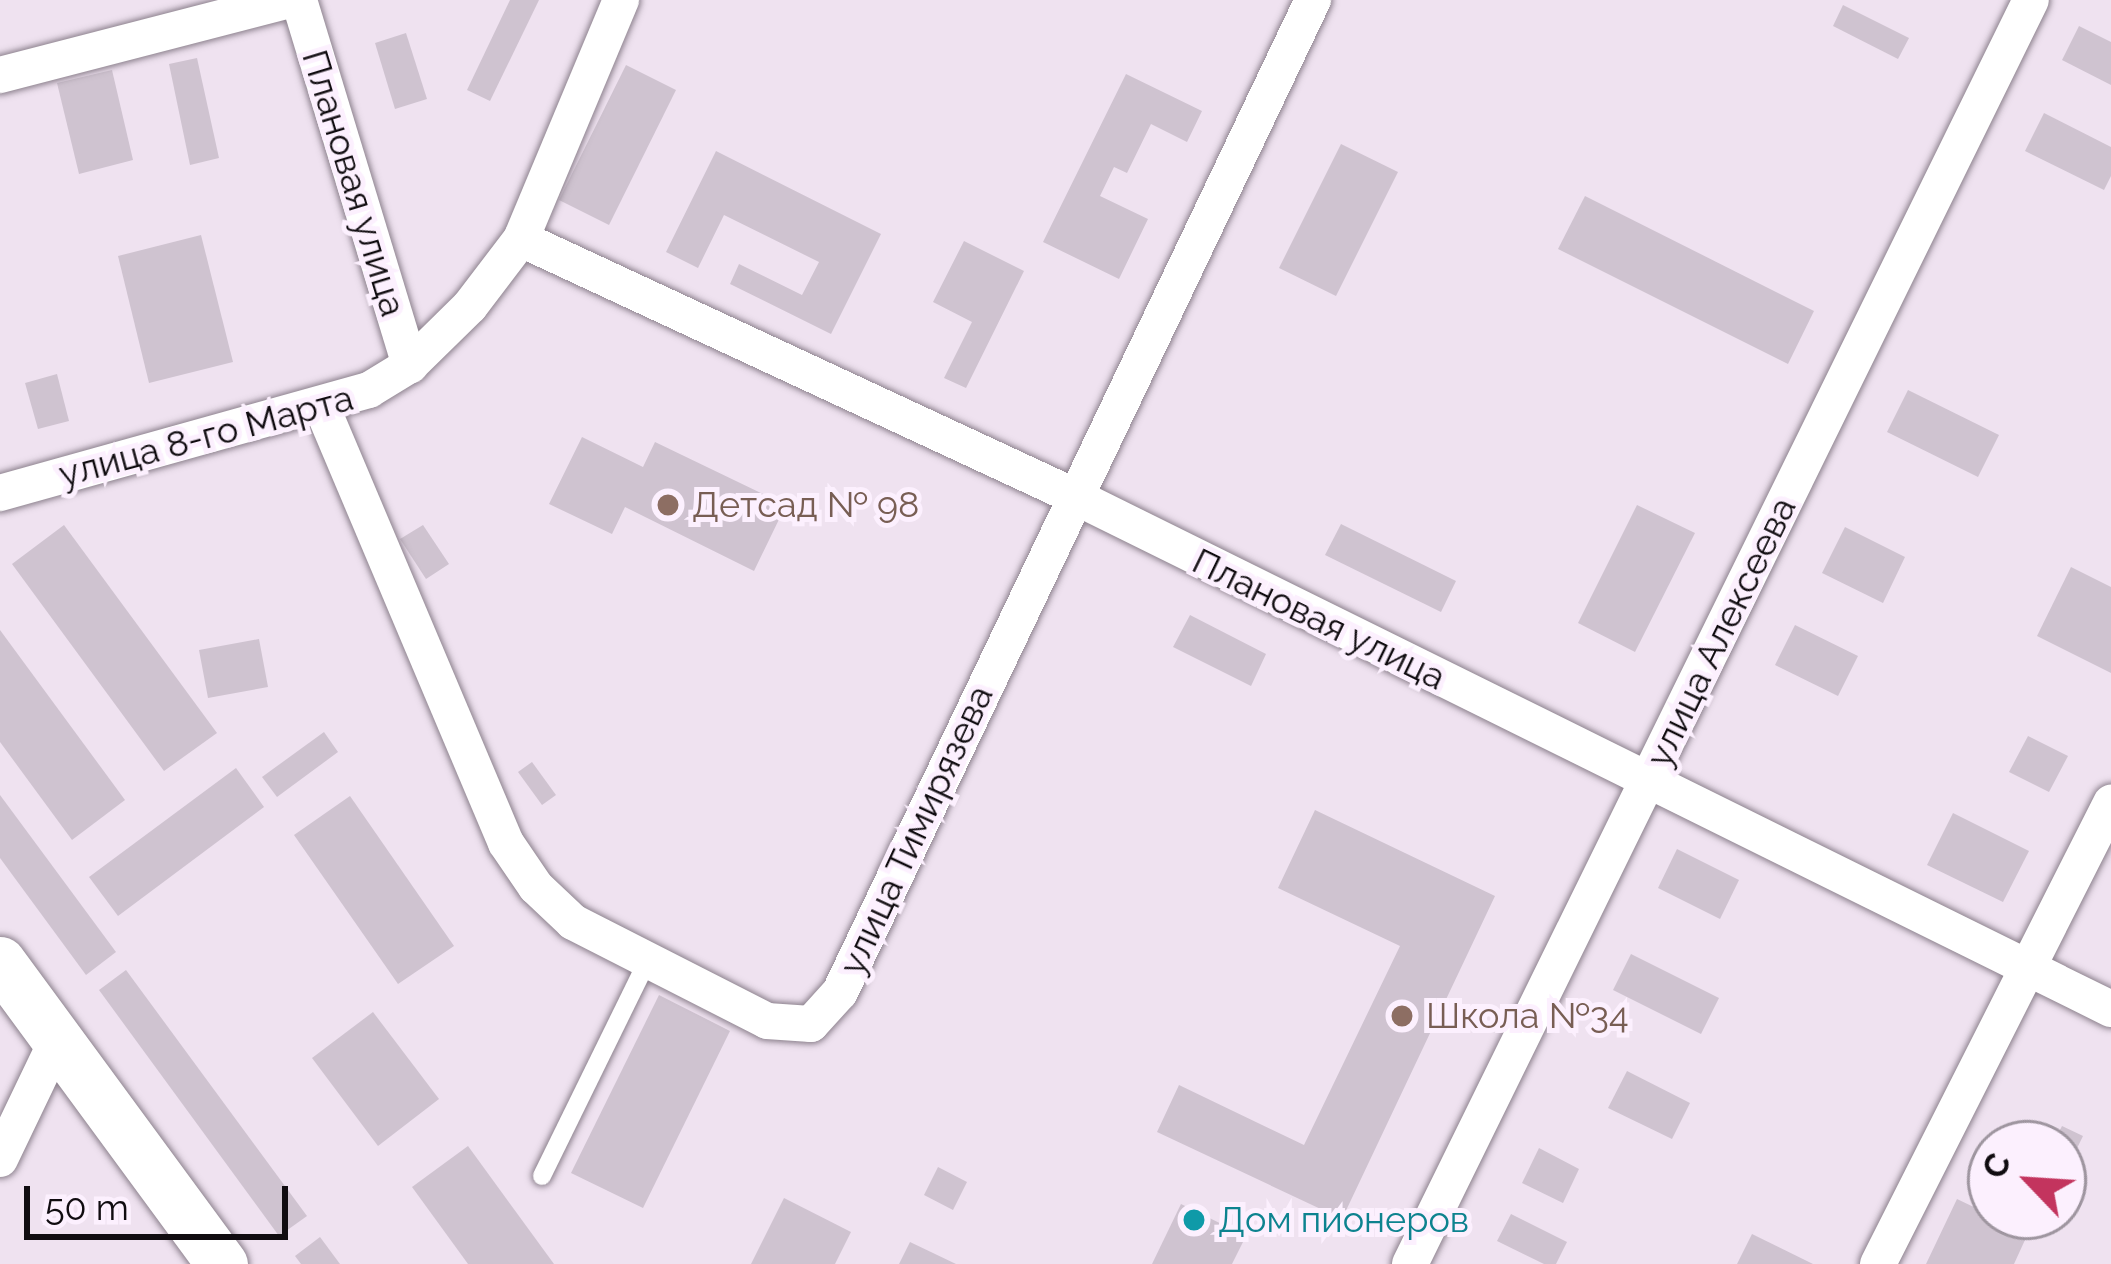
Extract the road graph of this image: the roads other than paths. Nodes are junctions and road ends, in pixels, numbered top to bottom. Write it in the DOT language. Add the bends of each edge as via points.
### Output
graph roads {
  1 [pos="289,0"];
  2 [pos="299,0"];
  3 [pos="621,0"];
  4 [pos="1313,0"];
  5 [pos="2031,0"];
  6 [pos="0,75"];
  7 [pos="521,239"];
  8 [pos="410,365"];
  9 [pos="321,405"];
  10 [pos="0,493"];
  11 [pos="1074,496"];
  12 [pos="1648,783"];
  13 [pos="2111,803"];
  14 [pos="648,960"];
  15 [pos="0,962"];
  16 [pos="2027,969"];
  17 [pos="2111,1010"];
  18 [pos="56,1042"];
  19 [pos="0,1160"];
  20 [pos="542,1176"];
  21 [pos="222,1264"];
  22 [pos="1410,1264"];
  23 [pos="1878,1264"];
  1 -- 6 [label="street"];
  2 -- 8 [label="street, Плановая улица"];
  3 -- 7 [label="street, улица 8-го Марта"];
  4 -- 11 [label="street, улица Тимирязева"];
  5 -- 12 [label="street, улица Алексеева"];
  7 -- 8 [label="street, улица 8-го Марта" via="470,306"];
  7 -- 11 [label="street, Плановая улица"];
  8 -- 9 [label="street, улица 8-го Марта"];
  9 -- 10 [label="street, улица 8-го Марта"];
  9 -- 14 [label="street, улица Тимирязева" via="506,843 573,922"];
  11 -- 12 [label="street, Плановая улица"];
  11 -- 14 [label="street, улица Тимирязева" via="840,992 812,1024 766,1022"];
  12 -- 16 [label="street, Плановая улица"];
  12 -- 22 [label="street, улица Алексеева"];
  13 -- 16 [label="street"];
  14 -- 20 [label="lane"];
  15 -- 18 [label="main road"];
  16 -- 17 [label="street, Плановая улица"];
  16 -- 23 [label="street"];
  18 -- 19 [label="street"];
  18 -- 21 [label="main road"];
}
